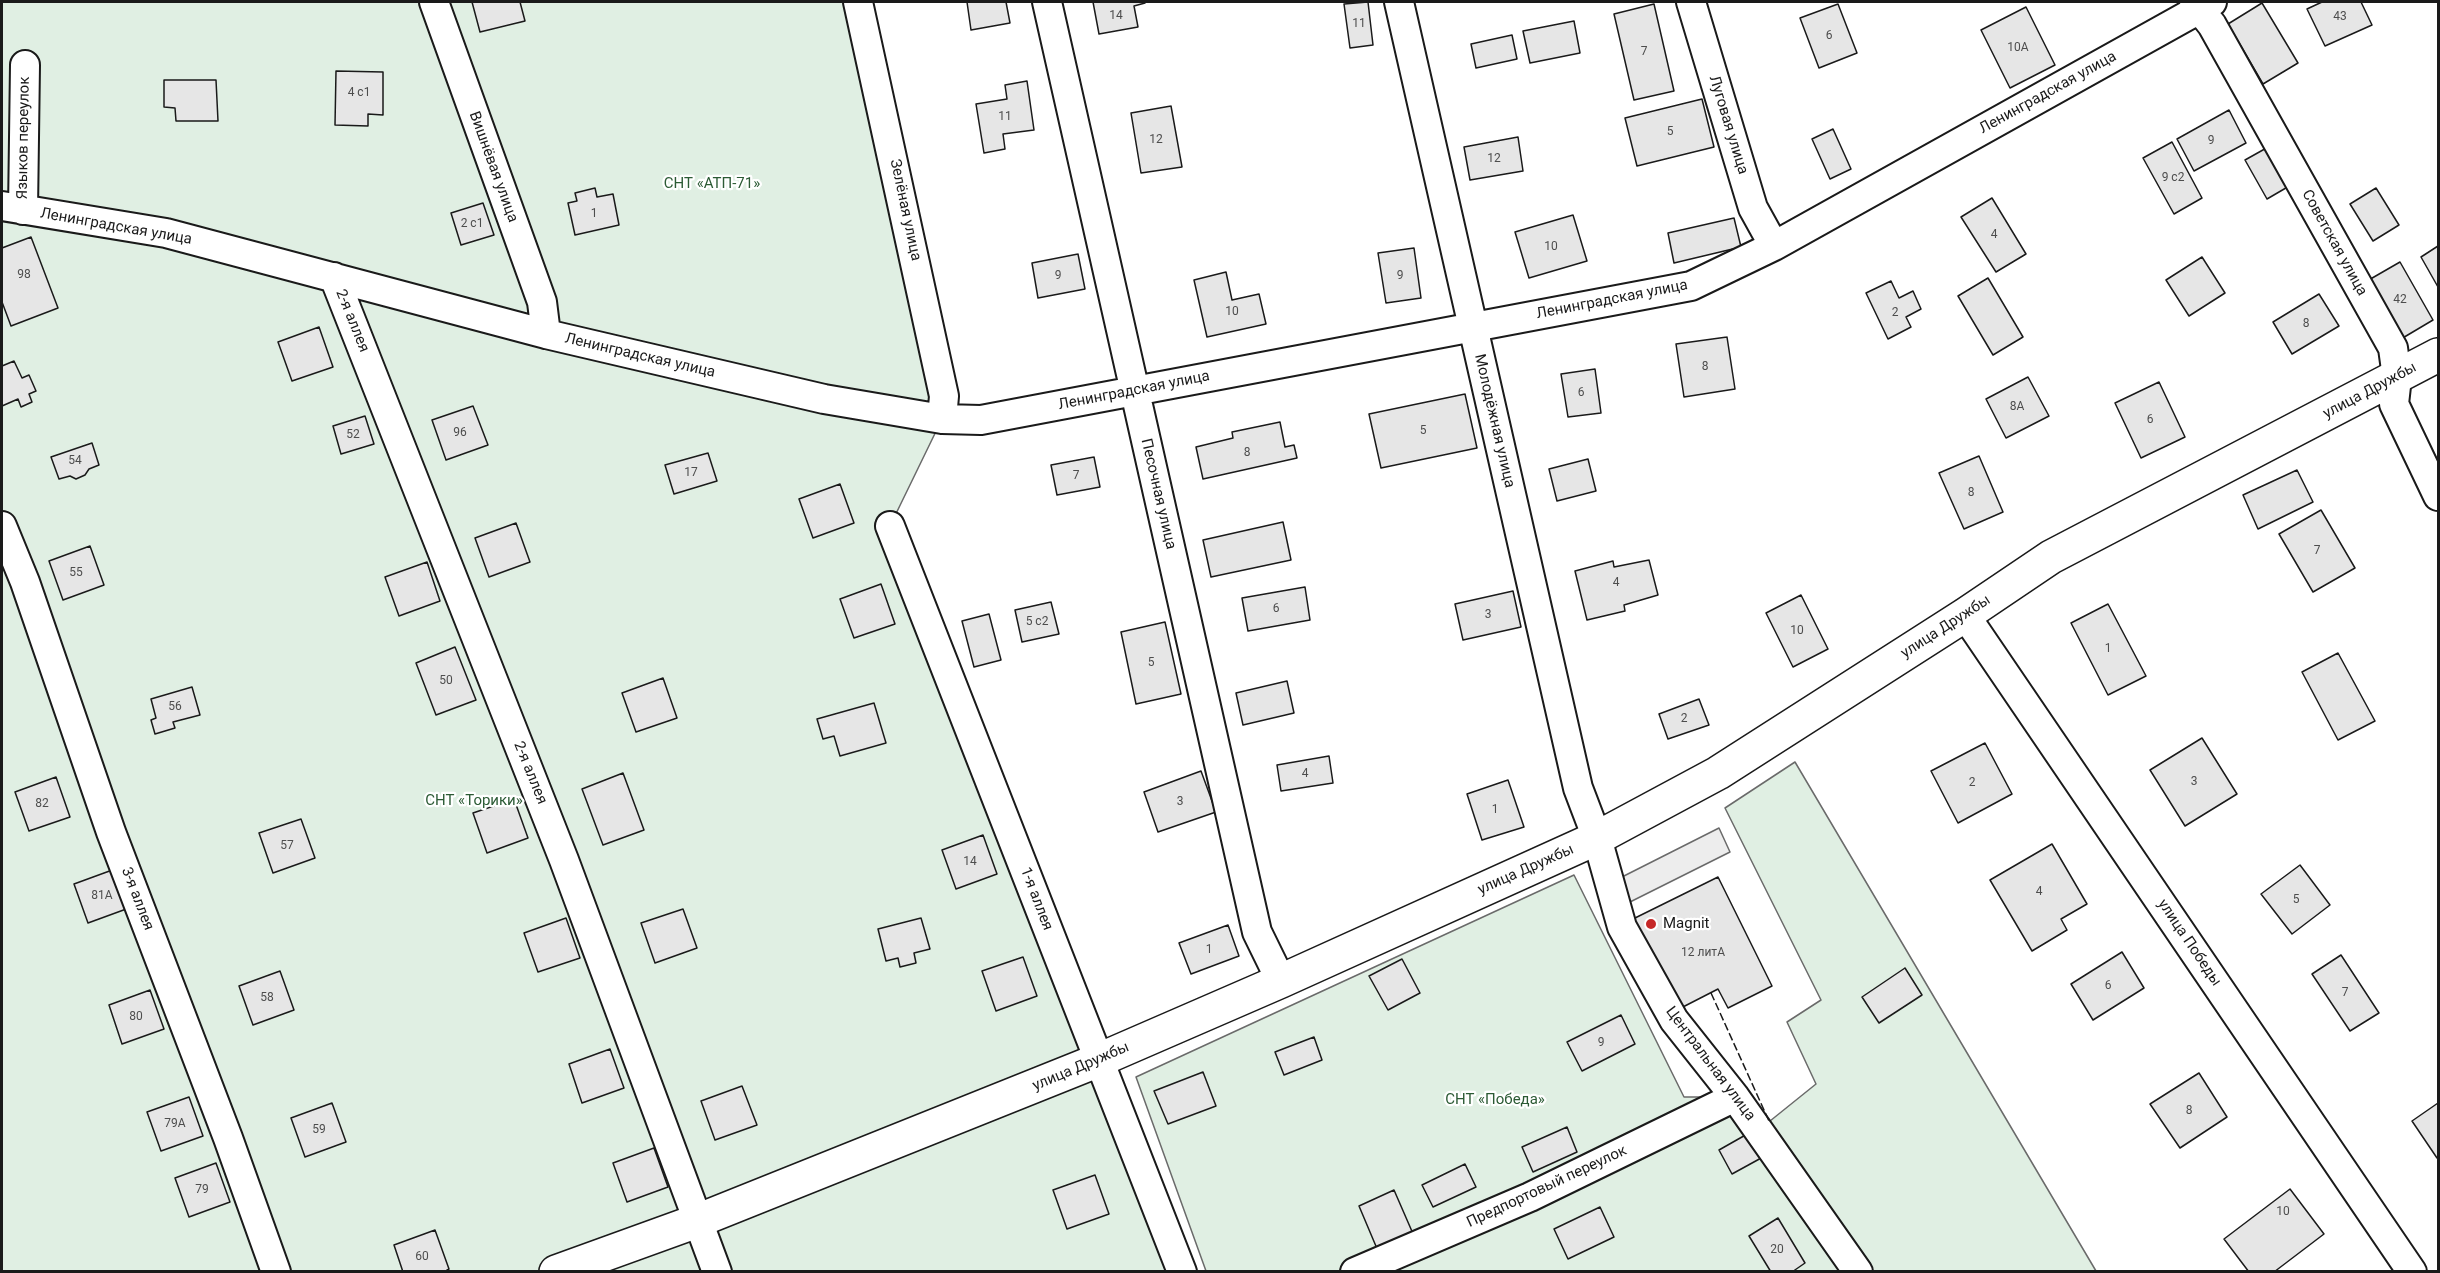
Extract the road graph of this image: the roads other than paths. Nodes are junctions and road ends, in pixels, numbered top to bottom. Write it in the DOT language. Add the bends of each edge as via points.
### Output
graph roads {
  1 [pos="434,2"];
  2 [pos="858,2"];
  3 [pos="1047,2"];
  4 [pos="1399,2"];
  5 [pos="1691,2"];
  6 [pos="2202,4"];
  7 [pos="25,65"];
  8 [pos="12,208"];
  9 [pos="1774,246"];
  10 [pos="334,277"];
  11 [pos="1472,327"];
  12 [pos="546,334"];
  13 [pos="2439,355"];
  14 [pos="2397,378"];
  15 [pos="1134,391"];
  16 [pos="942,419"];
  17 [pos="2439,496"];
  18 [pos="2,526"];
  19 [pos="890,526"];
  20 [pos="1965,615"];
  21 [pos="1597,838"];
  22 [pos="1281,981"];
  23 [pos="1099,1060"];
  24 [pos="1735,1097"];
  25 [pos="697,1221"];
  26 [pos="276,1272"];
  27 [pos="556,1272"];
  28 [pos="717,1272"];
  29 [pos="1182,1272"];
  30 [pos="1355,1272"];
  31 [pos="1858,1272"];
  32 [pos="2412,1272"];
  1 -- 12 [label="street, Вишнёвая улица" via="542,302"];
  2 -- 16 [label="street, Зелёная улица" via="944,396"];
  3 -- 15 [label="street, Песочная улица"];
  4 -- 11 [label="street, Молодёжная улица"];
  5 -- 9 [label="street, Луговая улица" via="1753,208"];
  6 -- 9 [label="street, Ленинградская улица"];
  6 -- 14 [label="street, Советская улица" via="2393,348"];
  7 -- 8 [label="street, Языков переулок"];
  8 -- 10 [label="street, Ленинградская улица" via="166,233"];
  9 -- 11 [label="street, Ленинградская улица" via="1691,286"];
  10 -- 12 [label="street, Ленинградская улица"];
  10 -- 25 [label="street, 2-я аллея" via="564,860"];
  11 -- 15 [label="street, Ленинградская улица"];
  11 -- 21 [label="street, Молодёжная улица" via="1578,788"];
  12 -- 16 [label="street, Ленинградская улица" via="824,399"];
  13 -- 14 [label="street, улица Дружбы"];
  14 -- 17 [label="street, Советская улица" via="2394,404"];
  14 -- 20 [label="street, улица Дружбы" via="2051,557"];
  15 -- 16 [label="street, Ленинградская улица" via="981,420"];
  15 -- 22 [label="street, Песочная улица" via="1257,932"];
  18 -- 26 [label="street, 3-я аллея" via="111,832"];
  19 -- 23 [label="street, 1-я аллея"];
  20 -- 21 [label="street, улица Дружбы" via="1718,773"];
  20 -- 32 [label="street, улица Победы"];
  21 -- 22 [label="street, улица Дружбы"];
  21 -- 24 [label="street, Центральная улица" via="1622,927 1674,1020"];
  22 -- 23 [label="street, улица Дружбы"];
  23 -- 25 [label="street, улица Дружбы"];
  23 -- 29 [label="street, 1-я аллея"];
  24 -- 30 [label="street, Предпортовый переулок" via="1530,1197"];
  24 -- 31 [label="street, Центральная улица"];
  25 -- 27 [label="street, улица Дружбы"];
  25 -- 28 [label="street, 2-я аллея"];
}
